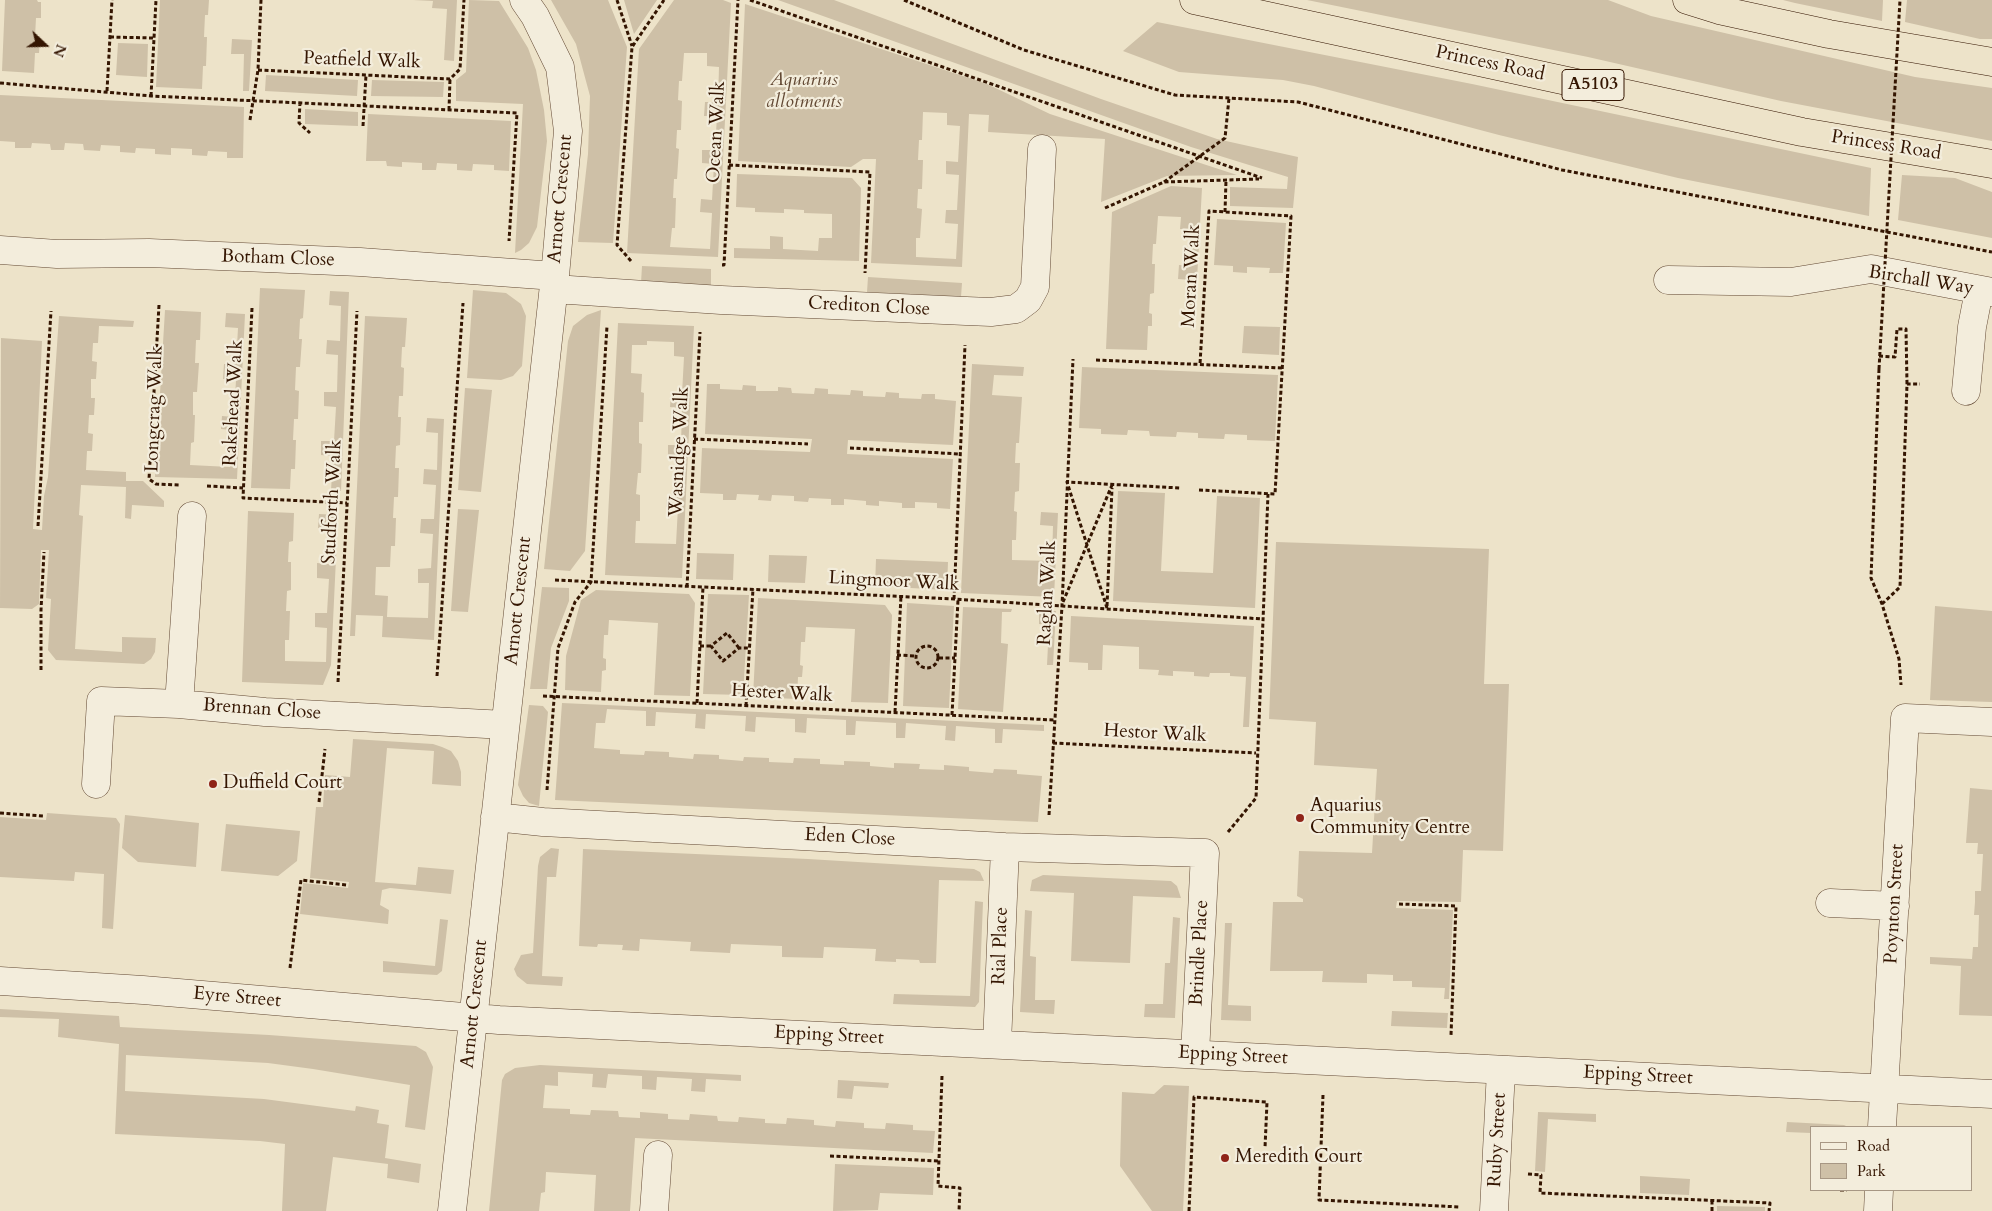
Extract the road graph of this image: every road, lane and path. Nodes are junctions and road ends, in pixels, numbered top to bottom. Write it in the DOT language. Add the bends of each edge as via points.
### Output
graph roads {
  1 [pos="112,0"];
  2 [pos="156,0"];
  3 [pos="261,0"];
  4 [pos="464,0"];
  5 [pos="524,0"];
  6 [pos="618,0"];
  7 [pos="664,0"];
  8 [pos="738,0"];
  9 [pos="750,0"];
  10 [pos="904,0"];
  11 [pos="1194,0"];
  12 [pos="1687,0"];
  13 [pos="1900,0"];
  14 [pos="110,37"];
  15 [pos="154,38"];
  16 [pos="632,47"];
  17 [pos="1992,62"];
  18 [pos="258,70"];
  19 [pos="366,75"];
  20 [pos="450,79"];
  21 [pos="0,83"];
  22 [pos="107,91"];
  23 [pos="151,96"];
  24 [pos="1228,98"];
  25 [pos="253,100"];
  26 [pos="300,102"];
  27 [pos="364,106"];
  28 [pos="449,110"];
  29 [pos="250,120"];
  30 [pos="363,126"];
  31 [pos="310,133"];
  32 [pos="1042,149"];
  33 [pos="1199,156"];
  34 [pos="1992,164"];
  35 [pos="729,165"];
  36 [pos="1226,180"];
  37 [pos="1164,182"];
  38 [pos="1105,208"];
  39 [pos="1225,212"];
  40 [pos="509,244"];
  41 [pos="0,250"];
  42 [pos="1992,252"];
  43 [pos="640,261"];
  44 [pos="715,265"];
  45 [pos="1668,280"];
  46 [pos="554,282"];
  47 [pos="1986,292"];
  48 [pos="463,299"];
  49 [pos="159,306"];
  50 [pos="864,306"];
  51 [pos="252,308"];
  52 [pos="51,311"];
  53 [pos="356,311"];
  54 [pos="608,325"];
  55 [pos="700,328"];
  56 [pos="965,341"];
  57 [pos="1879,356"];
  58 [pos="1073,359"];
  59 [pos="1096,360"];
  60 [pos="1200,364"];
  61 [pos="1282,368"];
  62 [pos="1907,384"];
  63 [pos="1920,384"];
  64 [pos="1966,391"];
  65 [pos="694,439"];
  66 [pos="808,444"];
  67 [pos="850,448"];
  68 [pos="960,454"];
  69 [pos="1067,482"];
  70 [pos="1112,485"];
  71 [pos="180,486"];
  72 [pos="198,486"];
  73 [pos="244,488"];
  74 [pos="1180,488"];
  75 [pos="1199,490"];
  76 [pos="1268,494"];
  77 [pos="347,503"];
  78 [pos="192,516"];
  79 [pos="38,526"];
  80 [pos="1087,545"];
  81 [pos="44,552"];
  82 [pos="522,577"];
  83 [pos="591,582"];
  84 [pos="687,587"];
  85 [pos="703,587"];
  86 [pos="753,588"];
  87 [pos="901,596"];
  88 [pos="956,599"];
  89 [pos="1882,604"];
  90 [pos="1062,606"];
  91 [pos="1106,608"];
  92 [pos="1263,618"];
  93 [pos="700,646"];
  94 [pos="711,646"];
  95 [pos="739,648"];
  96 [pos="749,648"];
  97 [pos="897,655"];
  98 [pos="916,656"];
  99 [pos="939,658"];
  100 [pos="955,658"];
  101 [pos="41,670"];
  102 [pos="437,676"];
  103 [pos="338,686"];
  104 [pos="509,694"];
  105 [pos="554,696"];
  106 [pos="697,703"];
  107 [pos="179,704"];
  108 [pos="746,706"];
  109 [pos="895,712"];
  110 [pos="952,715"];
  111 [pos="1904,718"];
  112 [pos="1054,720"];
  113 [pos="1992,722"];
  114 [pos="505,725"];
  115 [pos="326,740"];
  116 [pos="1053,743"];
  117 [pos="1256,753"];
  118 [pos="96,784"];
  119 [pos="547,795"];
  120 [pos="319,802"];
  121 [pos="0,813"];
  122 [pos="43,816"];
  123 [pos="495,817"];
  124 [pos="1049,819"];
  125 [pos="1214,845"];
  126 [pos="1005,847"];
  127 [pos="347,885"];
  128 [pos="1830,903"];
  129 [pos="1400,904"];
  130 [pos="1895,906"];
  131 [pos="289,976"];
  132 [pos="0,981"];
  133 [pos="474,1018"];
  134 [pos="1451,1035"];
  135 [pos="997,1044"];
  136 [pos="1195,1054"];
  137 [pos="1501,1070"];
  138 [pos="942,1076"];
  139 [pos="1884,1089"];
  140 [pos="1323,1094"];
  141 [pos="1992,1094"];
  142 [pos="1882,1126"];
  143 [pos="1265,1148"];
  144 [pos="658,1155"];
  145 [pos="830,1156"];
  146 [pos="939,1161"];
  147 [pos="1525,1173"];
  148 [pos="1879,1191"];
  149 [pos="1712,1200"];
  150 [pos="1464,1207"];
  151 [pos="452,1211"];
  152 [pos="654,1211"];
  153 [pos="959,1211"];
  154 [pos="1189,1211"];
  155 [pos="1494,1211"];
  156 [pos="1712,1211"];
  157 [pos="1769,1211"];
  158 [pos="1878,1211"];
  1 -- 14 [label="path"];
  2 -- 15 [label="path"];
  3 -- 18 [label="path"];
  4 -- 20 [label="path" via="460,69"];
  5 -- 46 [label="street, Arnott Crescent" via="560,68 568,131"];
  6 -- 16 [label="path"];
  7 -- 16 [label="path"];
  8 -- 35 [label="path, Ocean Walk"];
  9 -- 33 [label="path"];
  10 -- 24 [label="path" via="1024,50 1174,95"];
  11 -- 34 [label="highway, Princess Road / A5103" via="1802,132"];
  12 -- 17 [label="highway" via="1829,34"];
  13 -- 57 [label="path, bridge"];
  14 -- 15 [label="path"];
  14 -- 22 [label="path"];
  15 -- 23 [label="path"];
  16 -- 43 [label="path" via="616,245 631,261"];
  18 -- 19 [label="path, Peatfield Walk"];
  18 -- 25 [label="path"];
  19 -- 20 [label="path, Peatfield Walk"];
  19 -- 27 [label="path"];
  20 -- 28 [label="path"];
  21 -- 22 [label="path"];
  22 -- 23 [label="path"];
  23 -- 25 [label="path"];
  24 -- 33 [label="path" via="1225,138"];
  24 -- 42 [label="path" via="1298,102 1562,170"];
  25 -- 26 [label="path"];
  25 -- 29 [label="path"];
  26 -- 27 [label="path"];
  26 -- 31 [label="path" via="299,123"];
  27 -- 28 [label="path"];
  27 -- 30 [label="path"];
  28 -- 40 [label="path" via="517,113"];
  32 -- 50 [label="street, Crediton Close" via="1035,287 1028,300 1016,309 991,312"];
  33 -- 36 [label="path" via="1262,178"];
  33 -- 37 [label="path"];
  35 -- 44 [label="path, Ocean Walk" via="724,265"];
  35 -- 50 [label="path" via="870,172"];
  36 -- 37 [label="path"];
  36 -- 39 [label="path"];
  37 -- 38 [label="path"];
  39 -- 60 [label="path, Moran Walk" via="1209,211"];
  39 -- 61 [label="path, Moran Walk" via="1291,216"];
  41 -- 46 [label="street, Botham Close" via="360,262"];
  45 -- 47 [label="street, Birchall Way" via="1791,282 1871,269"];
  46 -- 50 [label="street, Crediton Close" via="720,300"];
  46 -- 82 [label="street, Arnott Crescent"];
  47 -- 64 [label="street" via="1972,327"];
  48 -- 102 [label="path"];
  49 -- 71 [label="path, Longcrag Walk" via="150,479 156,484"];
  51 -- 73 [label="path, Rakehead Walk"];
  52 -- 79 [label="path"];
  53 -- 77 [label="path, Studforth Walk"];
  54 -- 83 [label="path"];
  55 -- 65 [label="path, Wasnidge Walk"];
  56 -- 68 [label="path"];
  57 -- 62 [label="path" via="1895,357 1897,329 1906,329"];
  57 -- 89 [label="path, bridge" via="1871,578"];
  58 -- 69 [label="path, Raglan Walk"];
  59 -- 60 [label="path"];
  60 -- 61 [label="path"];
  61 -- 76 [label="path" via="1275,494"];
  62 -- 63 [label="path"];
  62 -- 89 [label="path" via="1900,587"];
  65 -- 66 [label="path"];
  65 -- 84 [label="path, Wasnidge Walk"];
  67 -- 68 [label="path"];
  68 -- 88 [label="path"];
  69 -- 70 [label="path"];
  69 -- 80 [label="path"];
  69 -- 90 [label="path, Raglan Walk"];
  70 -- 74 [label="path"];
  70 -- 80 [label="path"];
  70 -- 91 [label="path"];
  72 -- 73 [label="path"];
  73 -- 77 [label="path, Rakehead Walk" via="243,498"];
  75 -- 76 [label="path"];
  76 -- 92 [label="path"];
  77 -- 103 [label="path, Studforth Walk"];
  78 -- 107 [label="street"];
  80 -- 90 [label="path"];
  80 -- 91 [label="path"];
  81 -- 101 [label="path" via="40,610"];
  82 -- 83 [label="path, Lingmoor Walk"];
  82 -- 104 [label="street, Arnott Crescent"];
  83 -- 84 [label="path, Lingmoor Walk"];
  83 -- 105 [label="path" via="574,602 558,648"];
  84 -- 85 [label="path, Lingmoor Walk"];
  85 -- 86 [label="path, Lingmoor Walk"];
  85 -- 93 [label="path"];
  86 -- 87 [label="path, Lingmoor Walk"];
  86 -- 96 [label="path"];
  87 -- 88 [label="path, Lingmoor Walk"];
  87 -- 97 [label="path"];
  88 -- 90 [label="path, Lingmoor Walk"];
  88 -- 100 [label="path"];
  89 -- 111 [label="path" via="1899,659"];
  90 -- 91 [label="path, Lingmoor Walk"];
  90 -- 112 [label="path, Raglan Walk"];
  91 -- 92 [label="path, Lingmoor Walk"];
  92 -- 117 [label="path"];
  93 -- 94 [label="path"];
  93 -- 106 [label="path"];
  94 -- 95 [label="path" via="727,633"];
  94 -- 95 [label="path" via="723,661"];
  95 -- 96 [label="path"];
  96 -- 108 [label="path"];
  97 -- 98 [label="path"];
  97 -- 109 [label="path"];
  98 -- 99 [label="path" via="922,647 930,646"];
  98 -- 99 [label="path" via="920,666 927,669 936,665"];
  99 -- 100 [label="path"];
  100 -- 110 [label="path"];
  104 -- 105 [label="path, Hester Walk"];
  104 -- 114 [label="street, Arnott Crescent"];
  105 -- 106 [label="path, Hester Walk"];
  105 -- 119 [label="path"];
  106 -- 108 [label="path, Hester Walk"];
  107 -- 114 [label="street, Brennan Close"];
  107 -- 118 [label="street, Brennan Close" via="101,701"];
  108 -- 109 [label="path, Hester Walk"];
  109 -- 110 [label="path, Hester Walk"];
  110 -- 112 [label="path, Hester Walk"];
  111 -- 113 [label="street"];
  111 -- 130 [label="street, Poynton Street"];
  112 -- 116 [label="path, Raglan Walk"];
  114 -- 123 [label="street, Arnott Crescent"];
  115 -- 120 [label="path"];
  116 -- 117 [label="path, Hestor Walk"];
  116 -- 124 [label="path, Raglan Walk"];
  117 -- 125 [label="path" via="1256,798"];
  121 -- 122 [label="path"];
  123 -- 126 [label="street, Eden Close"];
  123 -- 133 [label="street, Arnott Crescent"];
  125 -- 126 [label="street, Eden Close"];
  125 -- 136 [label="street, Brindle Place"];
  126 -- 135 [label="street, Rial Place"];
  127 -- 131 [label="path" via="300,880"];
  128 -- 130 [label="street"];
  129 -- 134 [label="path" via="1456,906"];
  130 -- 139 [label="street, Poynton Street"];
  132 -- 133 [label="street, Eyre Street"];
  133 -- 135 [label="street, Epping Street"];
  133 -- 151 [label="street, Arnott Crescent"];
  135 -- 136 [label="street, Epping Street"];
  136 -- 137 [label="street, Epping Street"];
  137 -- 139 [label="street, Epping Street"];
  137 -- 155 [label="street, Ruby Street"];
  138 -- 146 [label="path"];
  139 -- 141 [label="street, Epping Street"];
  139 -- 142 [label="street, Poynton Street"];
  140 -- 150 [label="path" via="1319,1200"];
  143 -- 154 [label="path" via="1267,1102 1194,1097"];
  144 -- 152 [label="street"];
  145 -- 146 [label="path"];
  146 -- 153 [label="path" via="938,1186 960,1188"];
  147 -- 149 [label="path" via="1542,1175 1540,1193"];
  148 -- 158 [label="street"];
  149 -- 156 [label="path"];
  149 -- 157 [label="path" via="1770,1203"];
}
